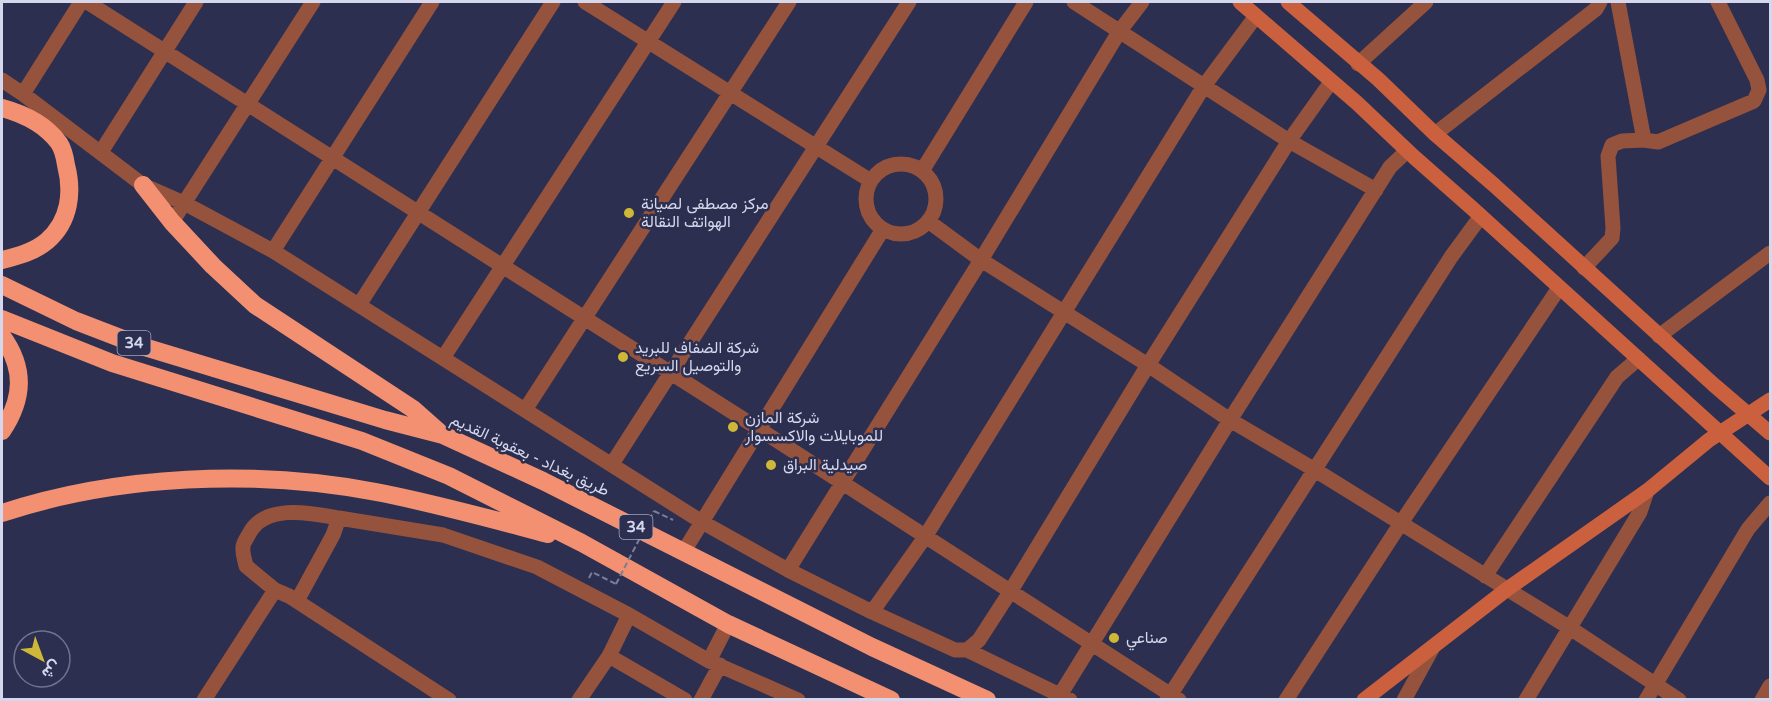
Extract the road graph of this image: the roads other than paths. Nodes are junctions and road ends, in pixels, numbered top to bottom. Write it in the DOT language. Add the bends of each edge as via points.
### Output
graph roads {
  1 [pos="81,2"];
  2 [pos="87,2"];
  3 [pos="196,2"];
  4 [pos="313,2"];
  5 [pos="432,2"];
  6 [pos="553,2"];
  7 [pos="585,2"];
  8 [pos="674,2"];
  9 [pos="789,2"];
  10 [pos="909,2"];
  11 [pos="1026,2"];
  12 [pos="1074,2"];
  13 [pos="1142,2"];
  14 [pos="1240,2"];
  15 [pos="1288,2"];
  16 [pos="1425,2"];
  17 [pos="1600,2"];
  18 [pos="1618,2"];
  19 [pos="1718,2"];
  20 [pos="1256,16"];
  21 [pos="1119,32"];
  22 [pos="648,41"];
  23 [pos="165,51"];
  24 [pos="1358,63"];
  25 [pos="2,80"];
  26 [pos="1331,81"];
  27 [pos="1204,86"];
  28 [pos="23,93"];
  29 [pos="730,93"];
  30 [pos="247,104"];
  31 [pos="2,108"];
  32 [pos="1435,134"];
  33 [pos="1644,140"];
  34 [pos="1290,141"];
  35 [pos="816,147"];
  36 [pos="1407,151"];
  37 [pos="101,152"];
  38 [pos="332,158"];
  39 [pos="921,171"];
  40 [pos="871,182"];
  41 [pos="143,185"];
  42 [pos="1376,190"];
  43 [pos="184,203"];
  44 [pos="418,213"];
  45 [pos="1481,216"];
  46 [pos="928,221"];
  47 [pos="171,222"];
  48 [pos="883,230"];
  49 [pos="273,251"];
  50 [pos="1770,253"];
  51 [pos="2,260"];
  52 [pos="981,260"];
  53 [pos="502,267"];
  54 [pos="1584,267"];
  55 [pos="2,285"];
  56 [pos="1558,288"];
  57 [pos="359,305"];
  58 [pos="1064,311"];
  59 [pos="2,319"];
  60 [pos="584,319"];
  61 [pos="2,336"];
  62 [pos="1659,336"];
  63 [pos="443,358"];
  64 [pos="1638,359"];
  65 [pos="1148,365"];
  66 [pos="670,374"];
  67 [pos="1770,400"];
  68 [pos="525,410"];
  69 [pos="1750,414"];
  70 [pos="1230,420"];
  71 [pos="759,429"];
  72 [pos="2,431"];
  73 [pos="1721,431"];
  74 [pos="1770,433"];
  75 [pos="443,435"];
  76 [pos="612,464"];
  77 [pos="1315,470"];
  78 [pos="1770,478"];
  79 [pos="840,483"];
  80 [pos="1647,491"];
  81 [pos="1770,503"];
  82 [pos="2,513"];
  83 [pos="339,518"];
  84 [pos="702,522"];
  85 [pos="1401,523"];
  86 [pos="925,537"];
  87 [pos="582,543"];
  88 [pos="684,551"];
  89 [pos="788,570"];
  90 [pos="1485,576"];
  91 [pos="1506,590"];
  92 [pos="275,591"];
  93 [pos="1010,592"];
  94 [pos="297,601"];
  95 [pos="872,612"];
  96 [pos="629,615"];
  97 [pos="728,624"];
  98 [pos="1570,628"];
  99 [pos="1092,644"];
  100 [pos="1432,649"];
  101 [pos="967,650"];
  102 [pos="609,656"];
  103 [pos="715,663"];
  104 [pos="1656,685"];
  105 [pos="1770,686"];
  106 [pos="1065,697"];
  107 [pos="1172,698"];
  108 [pos="204,699"];
  109 [pos="449,699"];
  110 [pos="579,699"];
  111 [pos="685,699"];
  112 [pos="701,699"];
  113 [pos="798,699"];
  114 [pos="891,699"];
  115 [pos="987,699"];
  116 [pos="1286,699"];
  117 [pos="1364,699"];
  118 [pos="1404,699"];
  119 [pos="1526,699"];
  120 [pos="1646,699"];
  121 [pos="1679,699"];
  122 [pos="1762,699"];
  1 -- 28 [label="street"];
  2 -- 23 [label="street"];
  3 -- 23 [label="street"];
  4 -- 30 [label="street"];
  5 -- 38 [label="street"];
  6 -- 44 [label="street"];
  7 -- 22 [label="street"];
  8 -- 22 [label="street"];
  9 -- 29 [label="street"];
  10 -- 35 [label="street"];
  11 -- 39 [label="street"];
  12 -- 21 [label="street"];
  13 -- 21 [label="street"];
  14 -- 20 [label="street"];
  15 -- 24 [label="street"];
  16 -- 24 [label="street"];
  17 -- 32 [label="street"];
  18 -- 33 [label="street"];
  19 -- 33 [label="street" via="1757,80 1759,90 1754,101 1658,142"];
  20 -- 26 [label="street"];
  20 -- 27 [label="street"];
  21 -- 27 [label="street"];
  21 -- 52 [label="street"];
  22 -- 29 [label="street"];
  22 -- 53 [label="street"];
  23 -- 30 [label="street"];
  23 -- 37 [label="street"];
  24 -- 32 [label="street"];
  25 -- 28 [label="street"];
  26 -- 34 [label="street"];
  26 -- 36 [label="street"];
  27 -- 34 [label="street"];
  27 -- 58 [label="street"];
  28 -- 37 [label="street"];
  29 -- 35 [label="street"];
  29 -- 60 [label="street"];
  30 -- 38 [label="street"];
  30 -- 43 [label="street"];
  31 -- 51 [label="highway" via="40,124 60,145 71,184 62,224 47,241 26,254"];
  32 -- 54 [label="street"];
  33 -- 54 [label="street" via="1612,145 1608,156 1612,238"];
  34 -- 42 [label="street"];
  34 -- 65 [label="street"];
  35 -- 40 [label="street"];
  35 -- 66 [label="street"];
  36 -- 42 [label="street" via="1390,167"];
  36 -- 45 [label="street"];
  37 -- 41 [label="street"];
  38 -- 44 [label="street"];
  38 -- 49 [label="street"];
  39 -- 40 [label="street" via="904,164 894,165"];
  39 -- 46 [label="street" via="929,179 936,200"];
  40 -- 48 [label="street" via="867,208"];
  41 -- 43 [label="street"];
  41 -- 47 [label="highway"];
  42 -- 70 [label="street"];
  43 -- 47 [label="street"];
  43 -- 49 [label="street"];
  44 -- 53 [label="street"];
  44 -- 57 [label="street"];
  45 -- 56 [label="street"];
  45 -- 77 [label="street"];
  46 -- 48 [label="street" via="921,228 902,234"];
  46 -- 52 [label="street"];
  47 -- 75 [label="highway" via="255,305 413,409"];
  48 -- 71 [label="street"];
  49 -- 57 [label="street"];
  50 -- 62 [label="street"];
  52 -- 58 [label="street"];
  52 -- 79 [label="street"];
  53 -- 60 [label="street"];
  53 -- 63 [label="street"];
  54 -- 62 [label="street"];
  55 -- 75 [label="highway, طريق بغداد - بعقوبة القديم / 34" via="76,321 141,346"];
  56 -- 64 [label="street"];
  56 -- 85 [label="street"];
  57 -- 63 [label="street"];
  58 -- 65 [label="street"];
  58 -- 86 [label="street"];
  59 -- 87 [label="highway, 34" via="112,363 362,441 449,476"];
  60 -- 66 [label="street"];
  60 -- 68 [label="street"];
  61 -- 72 [label="highway" via="11,349 20,380 11,415"];
  62 -- 69 [label="street"];
  63 -- 68 [label="street"];
  64 -- 73 [label="street"];
  64 -- 90 [label="street" via="1617,377"];
  65 -- 70 [label="street"];
  65 -- 93 [label="street"];
  66 -- 71 [label="street"];
  66 -- 76 [label="street"];
  67 -- 69 [label="street"];
  68 -- 76 [label="street"];
  69 -- 73 [label="street"];
  69 -- 74 [label="street"];
  70 -- 77 [label="street"];
  70 -- 99 [label="street"];
  71 -- 79 [label="street"];
  71 -- 84 [label="street"];
  73 -- 78 [label="street"];
  73 -- 80 [label="street"];
  75 -- 88 [label="highway, طريق بغداد - بعقوبة القديم / 34"];
  76 -- 84 [label="street"];
  77 -- 85 [label="street"];
  77 -- 107 [label="street"];
  79 -- 86 [label="street"];
  79 -- 89 [label="street"];
  80 -- 91 [label="street"];
  80 -- 98 [label="street" via="1640,512"];
  81 -- 104 [label="street" via="1748,529"];
  82 -- 87 [label="highway" via="102,489 181,481 261,479 375,491"];
  83 -- 92 [label="street" via="281,514 254,526 243,546 246,566"];
  83 -- 94 [label="street"];
  83 -- 96 [label="street" via="443,535 537,567"];
  84 -- 88 [label="street"];
  84 -- 89 [label="street"];
  85 -- 90 [label="street"];
  85 -- 116 [label="street"];
  86 -- 93 [label="street"];
  86 -- 95 [label="street"];
  87 -- 97 [label="highway, 34"];
  88 -- 115 [label="highway, طريق بغداد - بعقوبة القديم / 34" via="872,647"];
  89 -- 95 [label="street"];
  90 -- 91 [label="street"];
  91 -- 98 [label="street"];
  91 -- 100 [label="street"];
  92 -- 94 [label="street"];
  92 -- 108 [label="street"];
  93 -- 99 [label="street"];
  93 -- 101 [label="street" via="979,640"];
  94 -- 109 [label="street"];
  95 -- 101 [label="street" via="955,650"];
  96 -- 102 [label="street"];
  96 -- 103 [label="street"];
  97 -- 103 [label="street"];
  97 -- 114 [label="highway, 34"];
  98 -- 104 [label="street"];
  98 -- 119 [label="street"];
  99 -- 106 [label="street"];
  99 -- 107 [label="street"];
  100 -- 117 [label="street"];
  100 -- 118 [label="street"];
  101 -- 106 [label="street"];
  102 -- 110 [label="street"];
  102 -- 111 [label="street"];
  103 -- 112 [label="street"];
  103 -- 113 [label="street"];
  104 -- 120 [label="street"];
  104 -- 121 [label="street"];
  105 -- 122 [label="street"];
}
